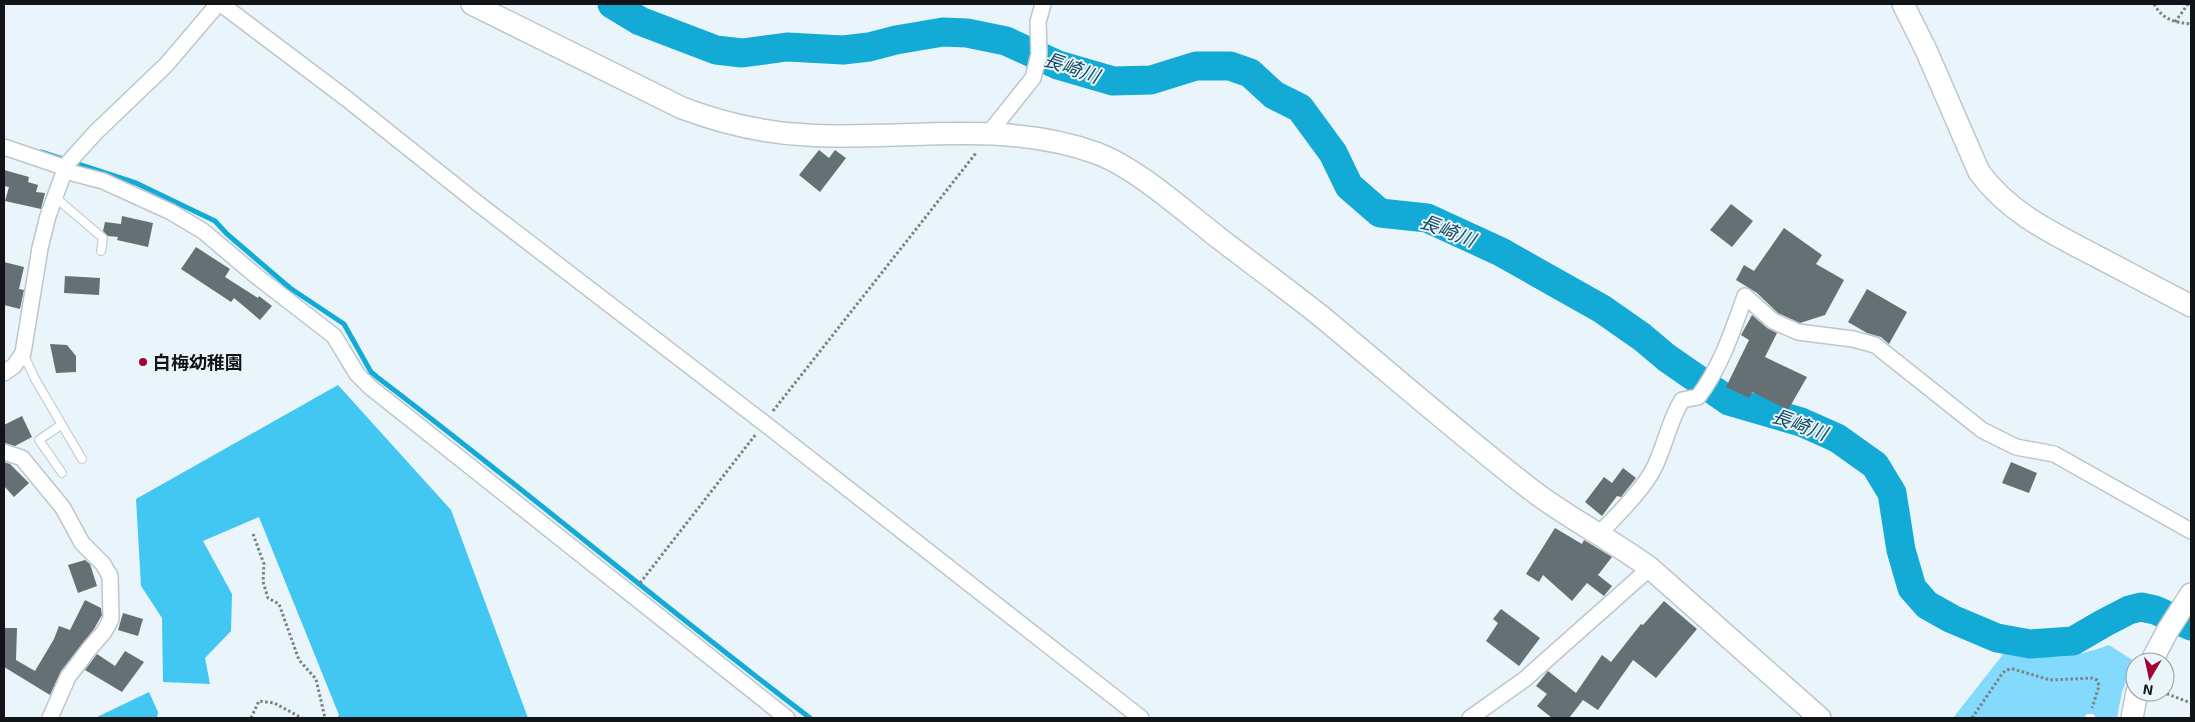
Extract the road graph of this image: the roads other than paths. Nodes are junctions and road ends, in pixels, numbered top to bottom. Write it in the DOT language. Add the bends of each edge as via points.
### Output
graph roads {
  1 [pos="219,4"];
  2 [pos="472,4"];
  3 [pos="1042,4"];
  4 [pos="1903,4"];
  5 [pos="989,133"];
  6 [pos="4,147"];
  7 [pos="67,165"];
  8 [pos="56,198"];
  9 [pos="101,251"];
  10 [pos="2191,306"];
  11 [pos="23,353"];
  12 [pos="4,373"];
  13 [pos="61,425"];
  14 [pos="4,452"];
  15 [pos="82,459"];
  16 [pos="62,473"];
  17 [pos="2191,531"];
  18 [pos="1600,533"];
  19 [pos="1650,568"];
  20 [pos="2191,594"];
  21 [pos="2156,652"];
  22 [pos="2135,702"];
  23 [pos="50,718"];
  24 [pos="787,718"];
  25 [pos="1141,718"];
  26 [pos="1470,718"];
  27 [pos="1820,718"];
  28 [pos="2132,718"];
  1 -- 7 [label="street" via="166,65"];
  1 -- 25 [label="street" via="347,99"];
  2 -- 5 [label="street" via="682,108 715,120 809,135"];
  3 -- 5 [label="street" via="1038,22 1039,54 1033,78"];
  4 -- 10 [label="street" via="1979,172 1990,187 2036,225"];
  5 -- 18 [label="street" via="1056,142 1097,154 1132,172 1318,314 1530,490 1570,518"];
  6 -- 7 [label="street"];
  7 -- 8 [label="street"];
  7 -- 24 [label="street" via="170,212 203,231 334,336 357,374 370,387"];
  8 -- 9 [label="lane" via="103,238"];
  8 -- 11 [label="street" via="40,248"];
  11 -- 12 [label="street"];
  11 -- 13 [label="lane"];
  13 -- 15 [label="lane"];
  13 -- 16 [label="lane" via="39,440"];
  14 -- 23 [label="street" via="22,458 63,508 82,543 110,576 111,619 68,677"];
  17 -- 18 [label="street" via="2054,454 2016,447 1982,430 1875,345 1798,332 1772,321 1745,296 1711,380 1698,397 1682,400 1654,469"];
  18 -- 19 [label="street"];
  19 -- 26 [label="street" via="1525,679"];
  19 -- 27 [label="street"];
  20 -- 21 [label="street"];
  22 -- 28 [label="street"];
}
